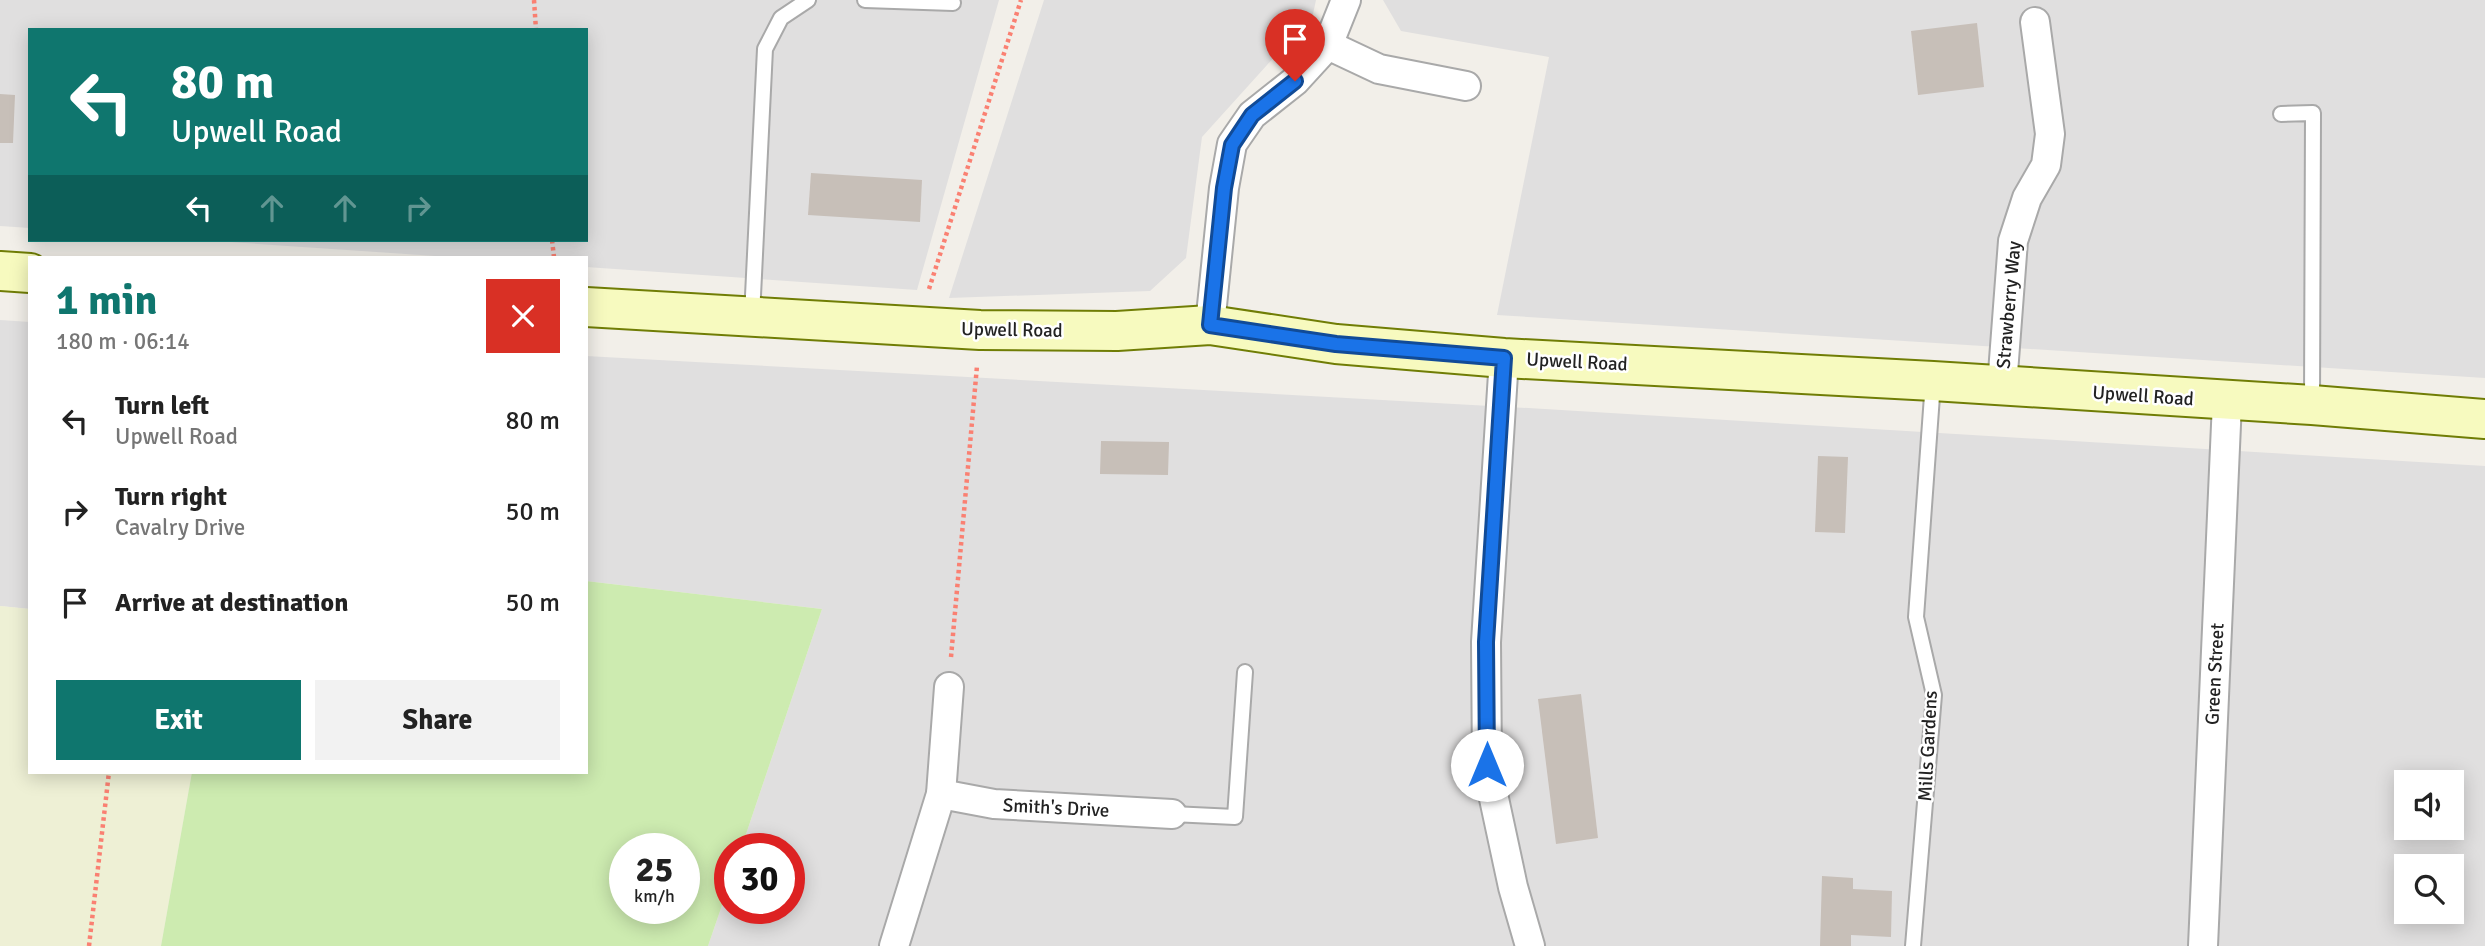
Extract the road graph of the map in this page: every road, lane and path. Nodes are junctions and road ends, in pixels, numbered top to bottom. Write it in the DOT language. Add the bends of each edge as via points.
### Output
graph roads {
  1 [pos="534,0"];
  2 [pos="808,0"];
  3 [pos="865,0"];
  4 [pos="1021,0"];
  5 [pos="1346,0"];
  6 [pos="953,4"];
  7 [pos="2035,22"];
  8 [pos="536,28"];
  9 [pos="1328,46"];
  10 [pos="1466,86"];
  11 [pos="2281,114"];
  12 [pos="0,271"];
  13 [pos="28,273"];
  14 [pos="588,307"];
  15 [pos="752,317"];
  16 [pos="1210,325"];
  17 [pos="917,327"];
  18 [pos="980,330"];
  19 [pos="1504,358"];
  20 [pos="1933,381"];
  21 [pos="2002,386"];
  22 [pos="2227,402"];
  23 [pos="2312,405"];
  24 [pos="2485,419"];
  25 [pos="1245,672"];
  26 [pos="949,687"];
  27 [pos="109,774"];
  28 [pos="941,794"];
  29 [pos="1172,814"];
  30 [pos="89,946"];
  31 [pos="894,946"];
  32 [pos="1530,946"];
  33 [pos="1913,946"];
  34 [pos="2203,946"];
  1 -- 8 [label="path"];
  2 -- 15 [label="lane" via="781,18 765,49"];
  3 -- 6 [label="lane"];
  4 -- 17 [label="path"];
  5 -- 9 [label="street"];
  7 -- 21 [label="street, Strawberry Way" via="2050,134 2046,165 2026,198 2013,241"];
  9 -- 10 [label="street" via="1378,69"];
  9 -- 16 [label="street" via="1295,81 1252,115 1232,145"];
  11 -- 23 [label="lane" via="2313,113"];
  12 -- 13 [label="main road"];
  14 -- 15 [label="main road, Upwell Road"];
  15 -- 17 [label="main road, Upwell Road"];
  16 -- 18 [label="main road, Upwell Road" via="1117,331"];
  16 -- 19 [label="main road, Upwell Road" via="1336,344"];
  17 -- 18 [label="main road, Upwell Road"];
  18 -- 26 [label="path"];
  19 -- 20 [label="main road, Upwell Road"];
  19 -- 32 [label="street" via="1486,642 1487,765"];
  20 -- 21 [label="main road, Upwell Road"];
  20 -- 33 [label="lane, Mills Gardens" via="1916,617 1934,695"];
  21 -- 22 [label="main road, Upwell Road"];
  22 -- 23 [label="main road, Upwell Road"];
  22 -- 34 [label="street, Green Street"];
  23 -- 24 [label="main road, Upwell Road"];
  25 -- 29 [label="lane" via="1235,817"];
  26 -- 28 [label="street"];
  27 -- 30 [label="path"];
  28 -- 29 [label="street, Smith's Drive" via="994,804"];
  28 -- 31 [label="street"];
}
